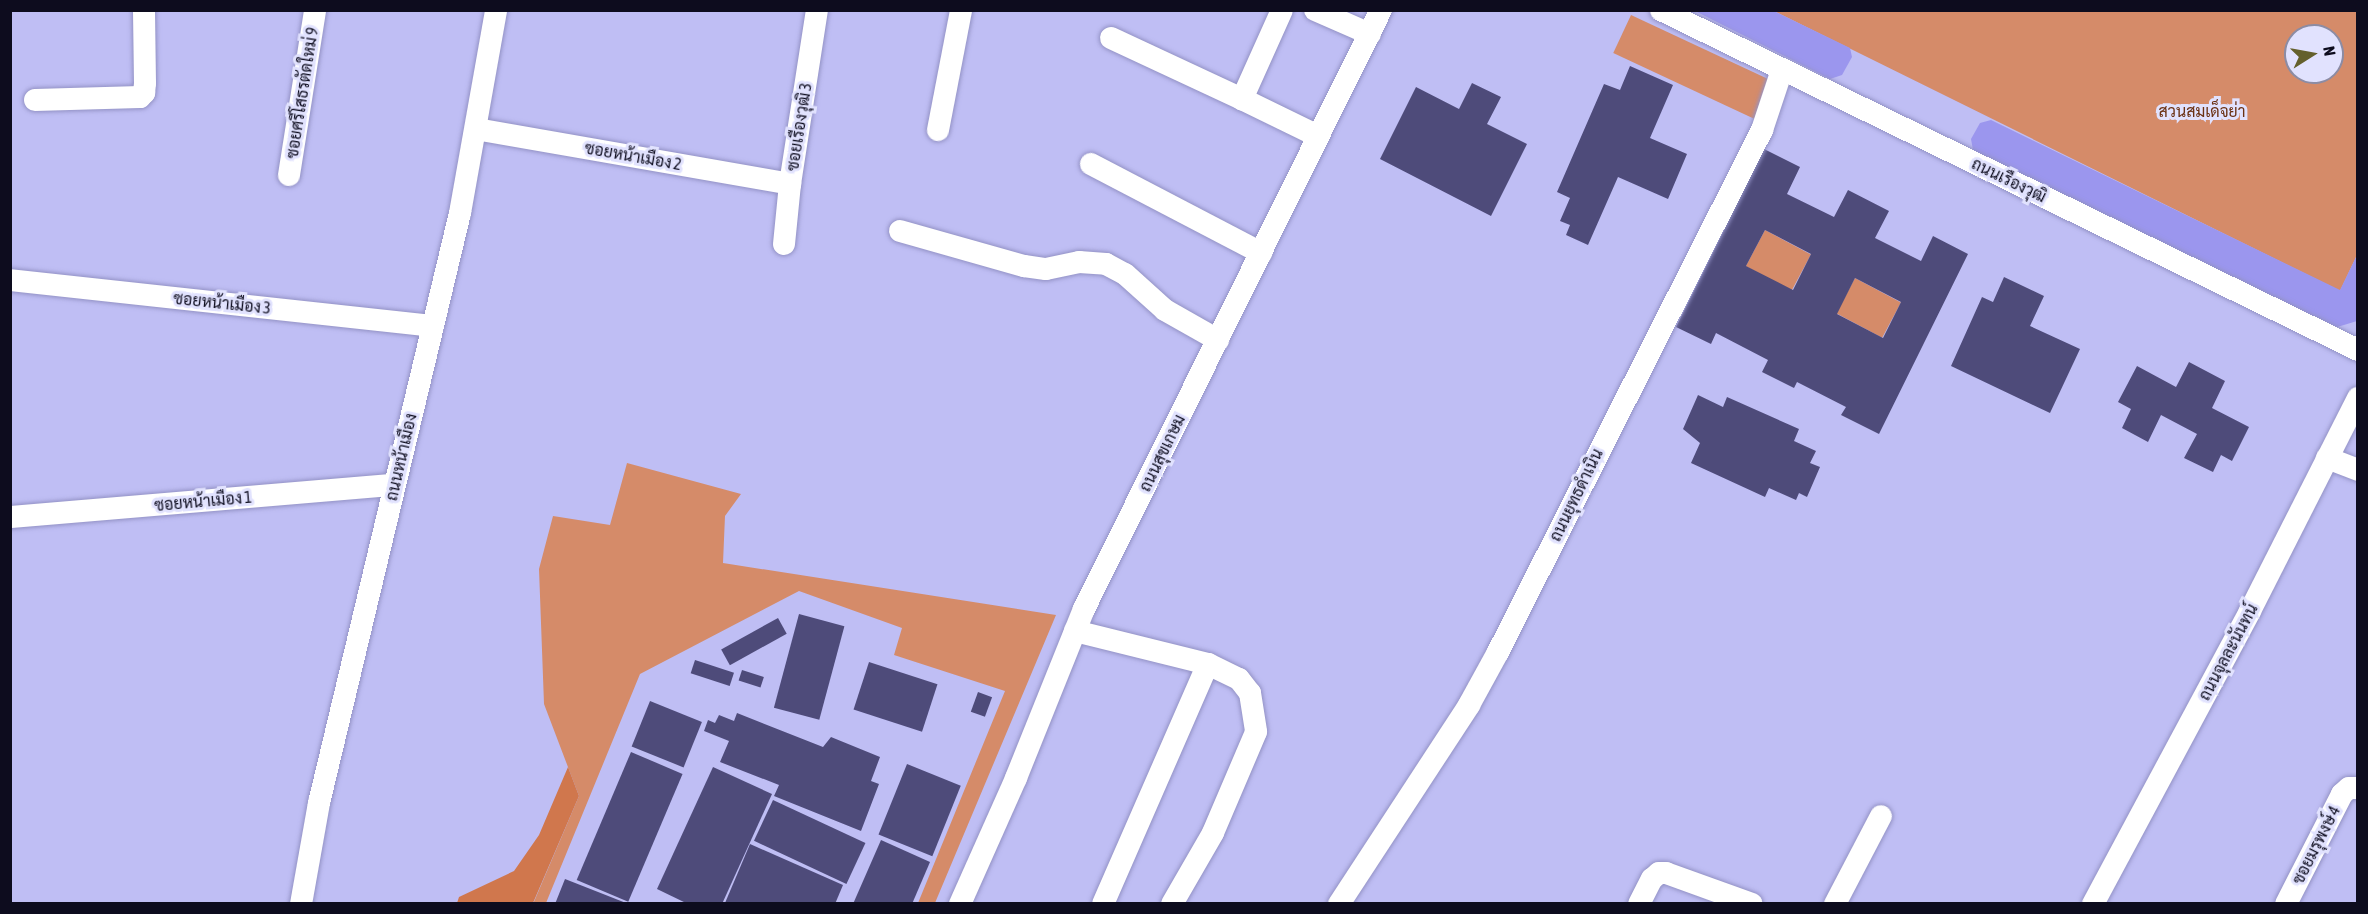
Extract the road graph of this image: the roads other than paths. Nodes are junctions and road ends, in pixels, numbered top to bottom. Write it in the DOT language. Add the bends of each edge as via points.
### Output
graph roads {
  1 [pos="144,10"];
  2 [pos="496,10"];
  3 [pos="817,10"];
  4 [pos="961,10"];
  5 [pos="1282,10"];
  6 [pos="1315,10"];
  7 [pos="1381,10"];
  8 [pos="1661,10"];
  9 [pos="313,11"];
  10 [pos="1370,34"];
  11 [pos="1111,38"];
  12 [pos="1782,70"];
  13 [pos="1242,99"];
  14 [pos="35,100"];
  15 [pos="476,129"];
  16 [pos="938,130"];
  17 [pos="1318,136"];
  18 [pos="1091,164"];
  19 [pos="289,175"];
  20 [pos="790,184"];
  21 [pos="900,231"];
  22 [pos="784,244"];
  23 [pos="1261,253"];
  24 [pos="10,280"];
  25 [pos="433,326"];
  26 [pos="1218,340"];
  27 [pos="2358,350"];
  28 [pos="2358,398"];
  29 [pos="2327,458"];
  30 [pos="2358,471"];
  31 [pos="394,484"];
  32 [pos="10,517"];
  33 [pos="1075,631"];
  34 [pos="1208,664"];
  35 [pos="2353,788"];
  36 [pos="1881,816"];
  37 [pos="301,903"];
  38 [pos="960,903"];
  39 [pos="1103,903"];
  40 [pos="1172,903"];
  41 [pos="1339,903"];
  42 [pos="1639,903"];
  43 [pos="1752,903"];
  44 [pos="1835,903"];
  45 [pos="2093,903"];
  46 [pos="2286,903"];
  1 -- 14 [label="street" via="145,83 140,97"];
  2 -- 15 [label="street, ถนนหน้าเมือง"];
  3 -- 20 [label="street, ซอยเรืองวุฒิ 3"];
  4 -- 16 [label="street"];
  5 -- 13 [label="street"];
  6 -- 10 [label="street"];
  7 -- 10 [label="street, ถนนสุขเกษม"];
  8 -- 12 [label="street, ถนนเรืองวุฒิ"];
  9 -- 19 [label="street, ซอยศรีโสธรตัดใหม่ 9"];
  10 -- 17 [label="street, ถนนสุขเกษม"];
  11 -- 13 [label="street"];
  12 -- 27 [label="street, ถนนเรืองวุฒิ"];
  12 -- 41 [label="street, ถนนยุทธดำเนิน" via="1762,130 1470,705"];
  13 -- 17 [label="street"];
  15 -- 20 [label="street, ซอยหน้าเมือง 2"];
  15 -- 25 [label="street, ถนนหน้าเมือง"];
  17 -- 23 [label="street, ถนนสุขเกษม"];
  18 -- 23 [label="street"];
  20 -- 22 [label="street, ซอยเรืองวุฒิ 3"];
  21 -- 26 [label="street" via="1024,266 1046,269 1079,262 1106,264 1125,274 1165,309"];
  23 -- 26 [label="street, ถนนสุขเกษม"];
  24 -- 25 [label="street, ซอยหน้าเมือง 3"];
  25 -- 31 [label="street, ถนนหน้าเมือง"];
  26 -- 33 [label="street, ถนนสุขเกษม"];
  28 -- 29 [label="street, ถนนจุลละนันทน์"];
  29 -- 30 [label="street"];
  29 -- 45 [label="street, ถนนจุลละนันทน์" via="2250,611"];
  31 -- 32 [label="street, ซอยหน้าเมือง 1"];
  31 -- 37 [label="street, ถนนหน้าเมือง" via="319,803"];
  33 -- 34 [label="street"];
  33 -- 38 [label="street, ถนนสุขเกษม"];
  34 -- 39 [label="street"];
  34 -- 40 [label="street" via="1239,679 1250,693 1256,732 1214,833"];
  35 -- 46 [label="street, ซอยมรุพงษ์ 4" via="2343,794"];
  36 -- 44 [label="street"];
  42 -- 43 [label="street" via="1652,879 1666,873"];
}
